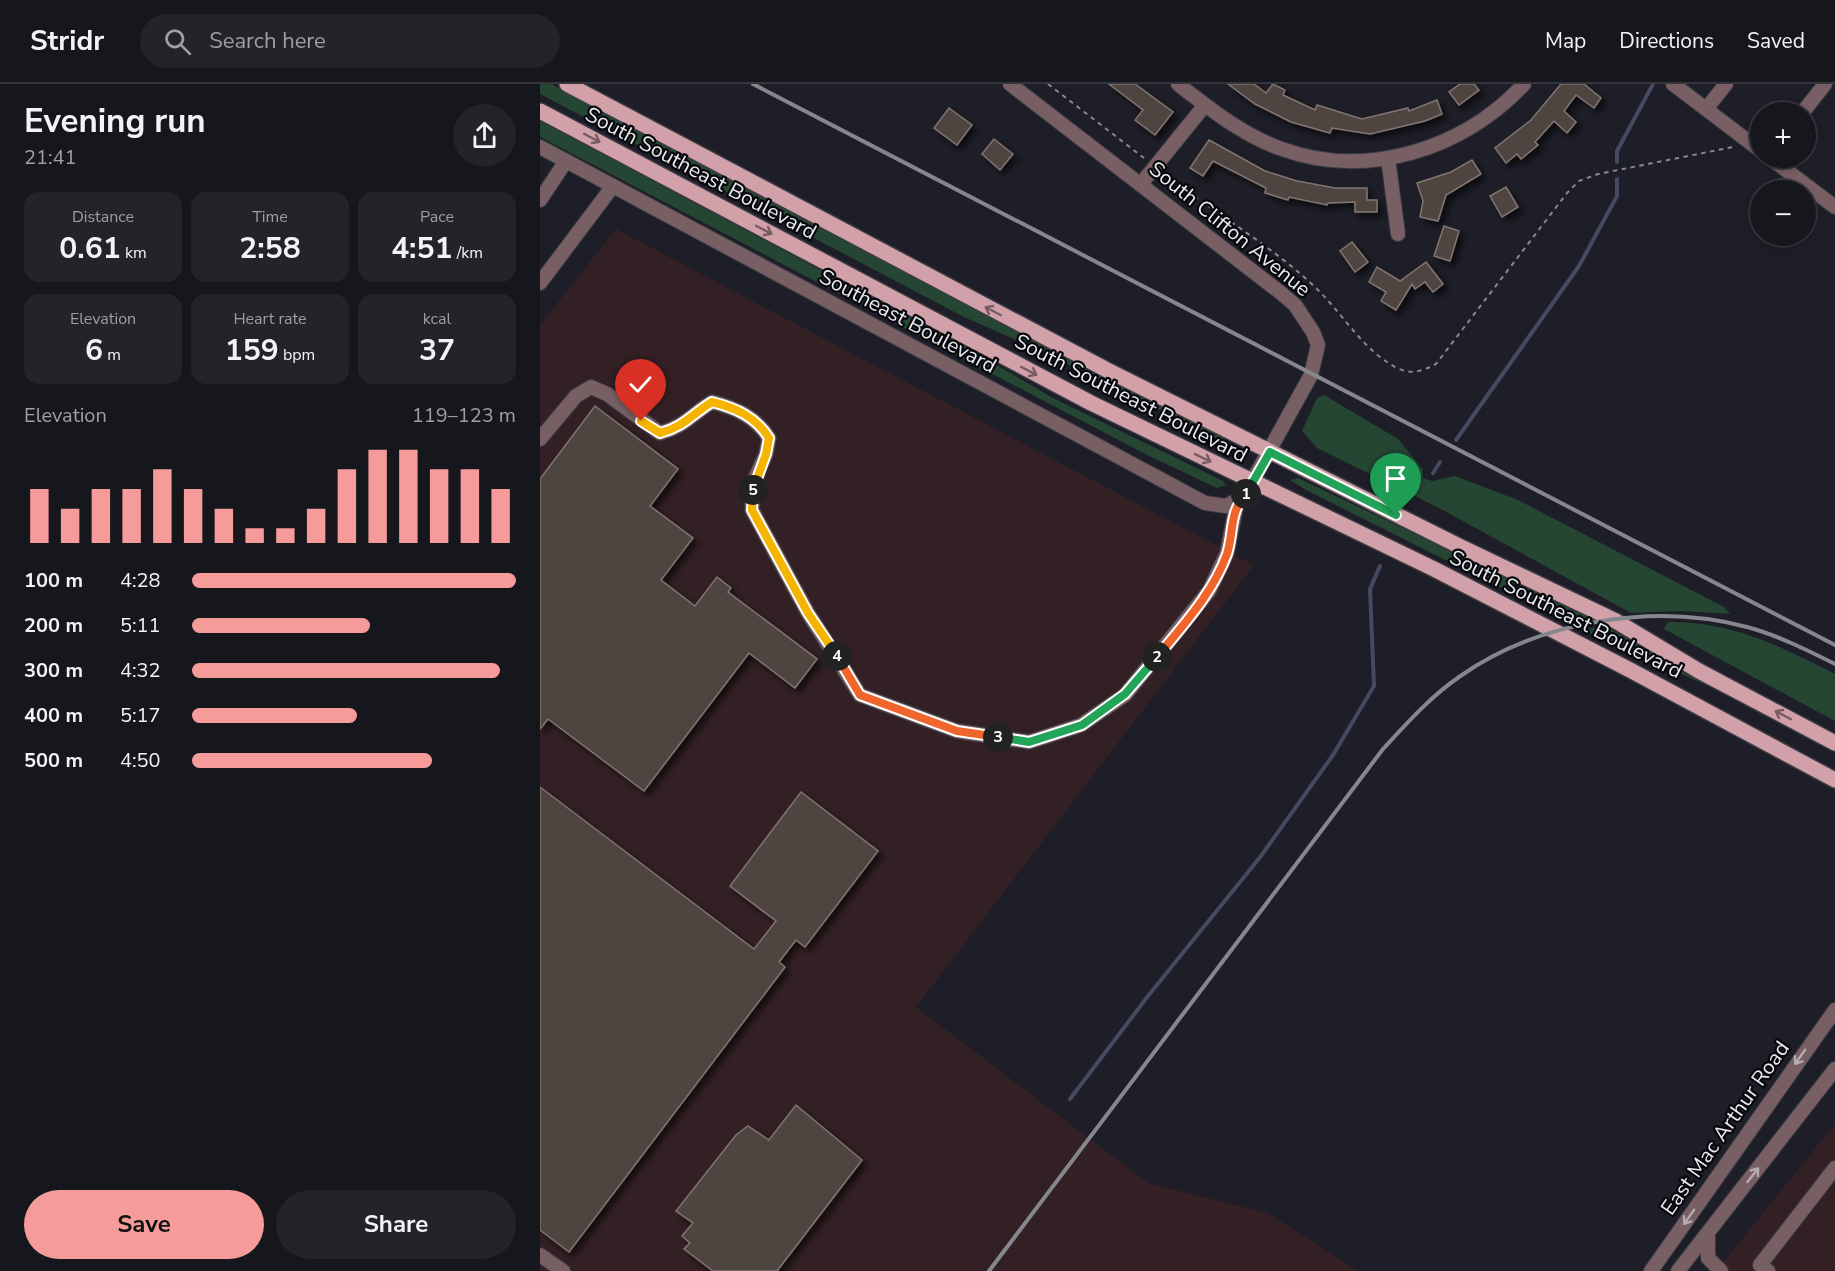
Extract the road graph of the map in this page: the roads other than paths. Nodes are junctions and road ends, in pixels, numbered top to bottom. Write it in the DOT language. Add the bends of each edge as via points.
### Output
graph roads {
  1 [pos="567,84"];
  2 [pos="1010,84"];
  3 [pos="1178,84"];
  4 [pos="1524,84"];
  5 [pos="1673,84"];
  6 [pos="1726,84"];
  7 [pos="1825,84"];
  8 [pos="1811,102"];
  9 [pos="1205,105"];
  10 [pos="1706,109"];
  11 [pos="540,111"];
  12 [pos="1750,143"];
  13 [pos="540,147"];
  14 [pos="1388,158"];
  15 [pos="566,161"];
  16 [pos="1783,168"];
  17 [pos="1141,184"];
  18 [pos="613,186"];
  19 [pos="540,200"];
  20 [pos="1835,207"];
  21 [pos="1398,234"];
  22 [pos="540,283"];
  23 [pos="540,440"];
  24 [pos="1270,452"];
  25 [pos="1253,483"];
  26 [pos="1237,502"];
  27 [pos="1835,743"];
  28 [pos="1835,780"];
  29 [pos="1835,1010"];
  30 [pos="1835,1069"];
  31 [pos="1835,1168"];
  32 [pos="1708,1232"];
  33 [pos="540,1255"];
  34 [pos="563,1271"];
  35 [pos="1651,1271"];
  36 [pos="1678,1271"];
  37 [pos="1721,1271"];
  38 [pos="1768,1271"];
  24 -- 1 [label="main road, South Southeast Boulevard, one-way" via="1096,365"];
  2 -- 17 [label="street, South Clifton Avenue"];
  3 -- 9 [label="street"];
  4 -- 14 [label="street" via="1467,130 1428,148"];
  5 -- 10 [label="street"];
  6 -- 10 [label="street"];
  7 -- 8 [label="street"];
  9 -- 14 [label="street" via="1240,128 1291,152 1340,161"];
  9 -- 17 [label="street"];
  10 -- 12 [label="street"];
  11 -- 25 [label="main road, South Southeast Boulevard, one-way" via="1090,403"];
  13 -- 15 [label="street, Southeast Boulevard"];
  14 -- 21 [label="street"];
  15 -- 18 [label="street, Southeast Boulevard"];
  15 -- 19 [label="street"];
  16 -- 20 [label="street"];
  17 -- 24 [label="street, South Clifton Avenue" via="1295,305 1313,332 1318,345 1311,375"];
  18 -- 22 [label="street"];
  18 -- 26 [label="street, Southeast Boulevard" via="1205,503 1217,507"];
  23 -- 26 [label="street" via="576,396 591,387 607,394 660,433 679,428 712,402 732,407 761,425 769,438 753,483 752,510 808,613 860,695 957,731 1029,742 1082,725 1125,694 1209,591 1227,554"];
  24 -- 25 [label="street, South Clifton Avenue"];
  27 -- 24 [label="main road, South Southeast Boulevard, one-way" via="1699,671 1614,620"];
  25 -- 26 [label="street"];
  25 -- 28 [label="main road, South Southeast Boulevard" via="1547,626"];
  29 -- 35 [label="street, East Mac Arthur Road, one-way"];
  32 -- 30 [label="street, one-way"];
  31 -- 38 [label="street" via="1760,1265"];
  32 -- 36 [label="street"];
  32 -- 37 [label="street" via="1708,1258"];
  33 -- 34 [label="street"];
}
